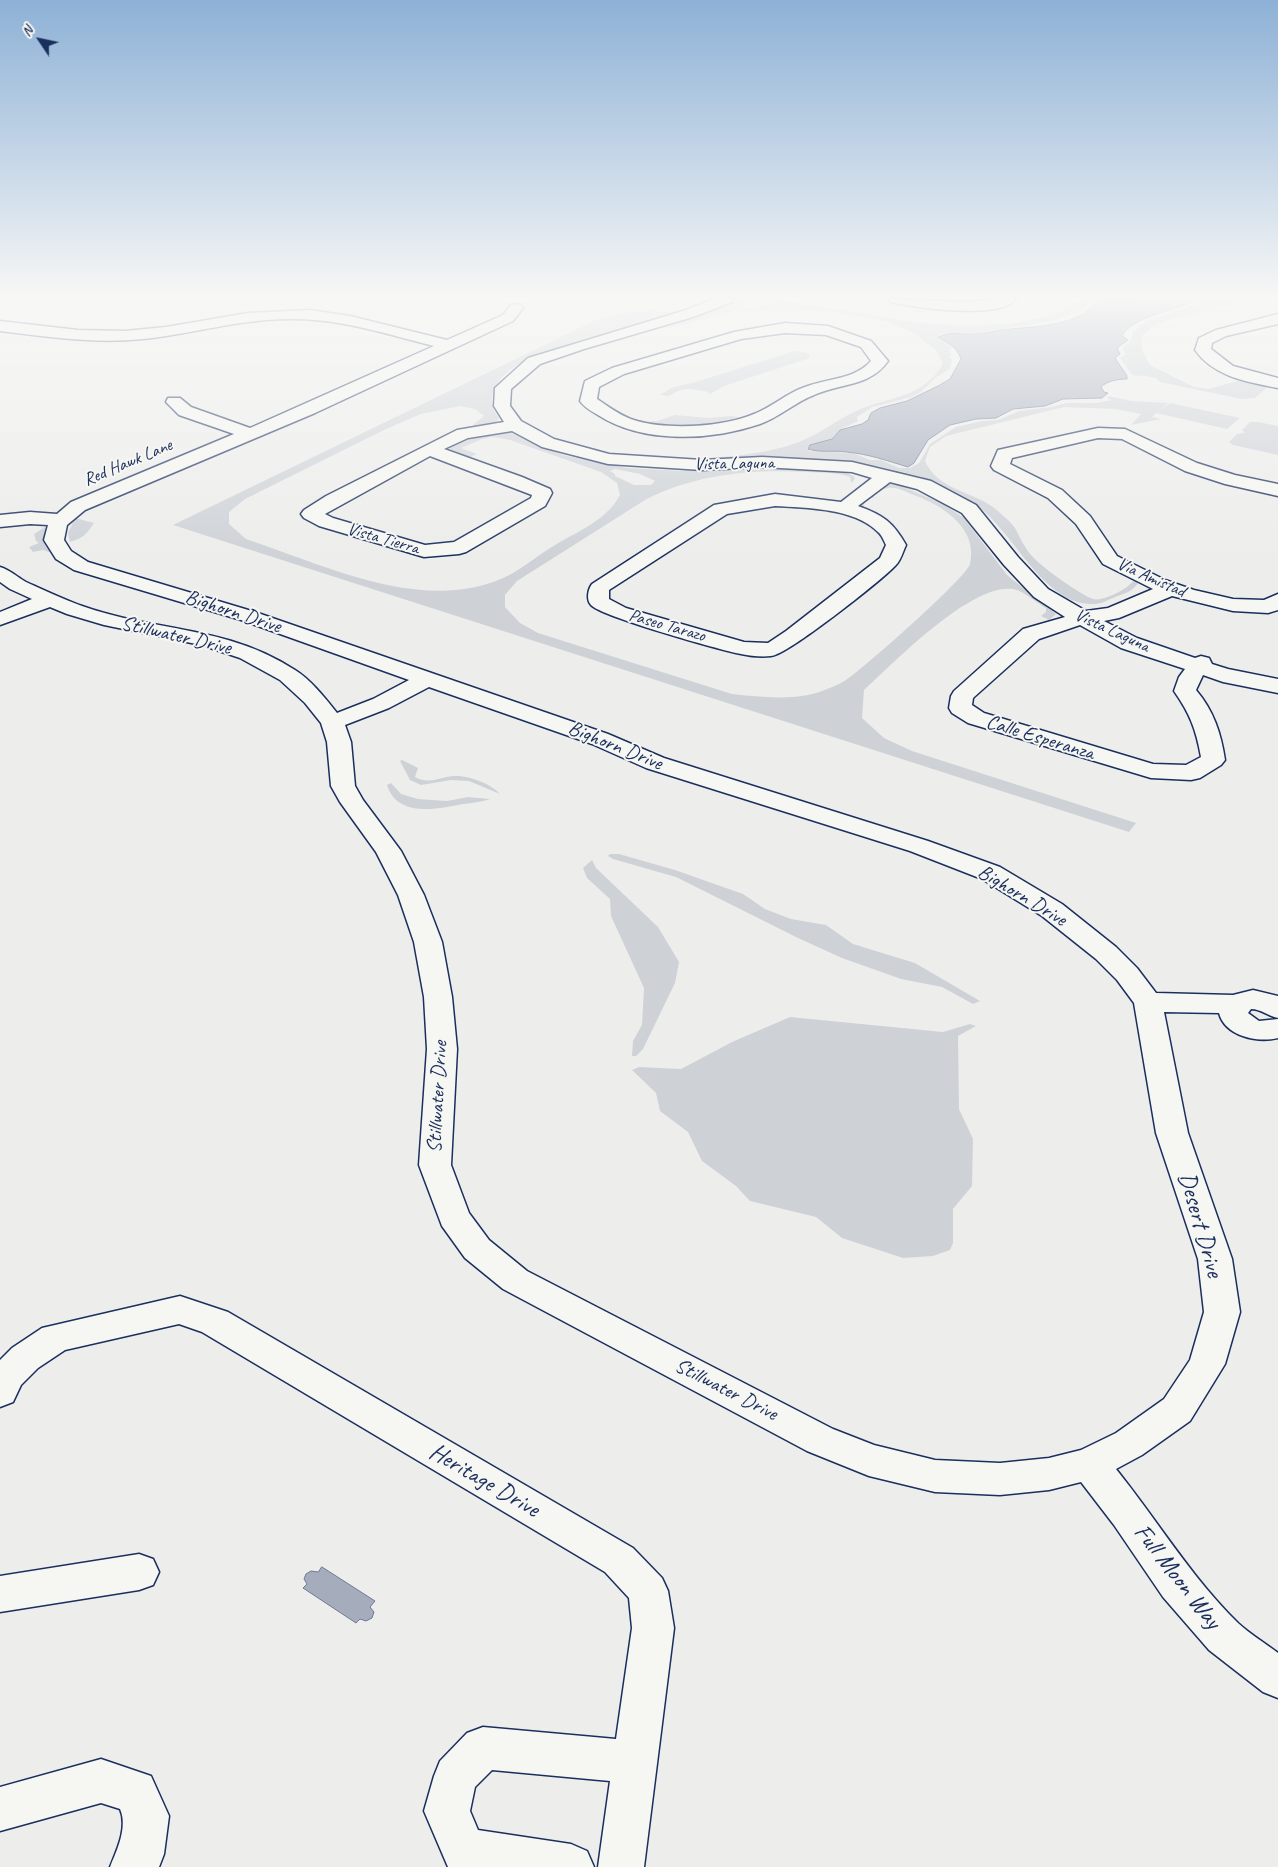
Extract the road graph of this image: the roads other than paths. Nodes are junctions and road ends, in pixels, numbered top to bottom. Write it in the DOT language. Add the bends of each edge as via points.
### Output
graph roads {
  1 [pos="358,386"];
  2 [pos="505,386"];
  3 [pos="591,386"];
  4 [pos="825,386"];
  5 [pos="174,402"];
  6 [pos="515,425"];
  7 [pos="664,430"];
  8 [pos="250,434"];
  9 [pos="429,450"];
  10 [pos="650,463"];
  11 [pos="879,474"];
  12 [pos="1278,490"];
  13 [pos="836,507"];
  14 [pos="0,521"];
  15 [pos="61,522"];
  16 [pos="0,573"];
  17 [pos="1165,587"];
  18 [pos="48,600"];
  19 [pos="1278,600"];
  20 [pos="1082,618"];
  21 [pos="0,619"];
  22 [pos="1204,666"];
  23 [pos="428,678"];
  24 [pos="1275,681"];
  25 [pos="332,722"];
  26 [pos="1149,1011"];
  27 [pos="1277,1017"];
  28 [pos="2,1382"];
  29 [pos="1089,1464"];
  30 [pos="139,1572"];
  31 [pos="0,1594"];
  32 [pos="1278,1678"];
  33 [pos="635,1762"];
  34 [pos="0,1809"];
  35 [pos="132,1867"];
  36 [pos="572,1867"];
  37 [pos="621,1867"];
  1 -- 8 [label="street, Red Hawk Lane"];
  2 -- 6 [label="street" via="502,406"];
  3 -- 7 [label="street" via="588,401 610,416 632,425"];
  4 -- 7 [label="street" via="794,397 756,420 716,430"];
  5 -- 8 [label="street" via="185,410"];
  6 -- 9 [label="street, Vista Tierra" via="463,434"];
  6 -- 10 [label="street, Vista Laguna" via="548,442 608,459"];
  7 -- 10 [label="street"];
  8 -- 15 [label="street, Red Hawk Lane" via="78,506"];
  9 -- 9 [label="street, Vista Tierra" via="333,500 311,514 326,522 424,551 459,548 538,502 542,493"];
  10 -- 11 [label="street, Vista Laguna" via="762,462 852,467"];
  11 -- 13 [label="street"];
  11 -- 20 [label="street, Vista Laguna" via="924,485 969,509 1041,593"];
  12 -- 17 [label="street, Via Amistad" via="1191,467 1125,434 1098,433 1004,454 1000,466 1055,494 1083,520 1110,560"];
  13 -- 13 [label="street, Paseo Tarazo" via="775,500 722,508 599,588 599,602 619,612 743,648 772,650 889,560 896,545 887,529 866,516"];
  14 -- 15 [label="street" via="30,518"];
  15 -- 23 [label="street, Bighorn Drive" via="54,540 63,555 80,566 231,611"];
  16 -- 18 [label="street, Stillwater Drive"];
  17 -- 19 [label="street, Via Amistad" via="1233,604 1268,607"];
  17 -- 20 [label="street, Calle Esperanza" via="1112,614"];
  18 -- 21 [label="street"];
  18 -- 25 [label="street, Stillwater Drive" via="110,621 205,639 248,653 288,675 313,698"];
  20 -- 22 [label="street, Vista Laguna" via="1129,643"];
  20 -- 22 [label="street, Calle Esperanza" via="1031,634 962,696 960,708 976,718 1151,771 1191,773 1213,760 1209,731 1194,701 1203,694"];
  22 -- 24 [label="street, Vista Laguna"];
  23 -- 25 [label="street" via="399,697"];
  23 -- 26 [label="street, Bighorn Drive" via="600,739 655,763 919,846 992,873 1052,910 1106,953 1127,974"];
  25 -- 29 [label="street, Stillwater Drive" via="338,742 343,786 388,851 411,895 428,942 438,997 442,1049 435,1165 454,1217 477,1249 515,1280 553,1301 820,1440 869,1460 935,1476 1000,1480 1048,1474"];
  26 -- 27 [label="street" via="1238,1013 1249,1000 1258,1000"];
  26 -- 29 [label="street, Desert Drive" via="1172,1133 1215,1259 1222,1312 1207,1364 1177,1410 1129,1444"];
  28 -- 33 [label="street, Heritage Drive" via="25,1358 55,1338 180,1310 215,1322 619,1560 648,1591 653,1628"];
  29 -- 32 [label="street, Full Moon Way" via="1177,1584 1212,1624"];
  30 -- 31 [label="street"];
  33 -- 36 [label="street" via="483,1748 456,1776 447,1811 464,1851"];
  33 -- 37 [label="street, Heritage Drive"];
  34 -- 35 [label="street" via="101,1780 135,1792 146,1816 141,1854"];
}
